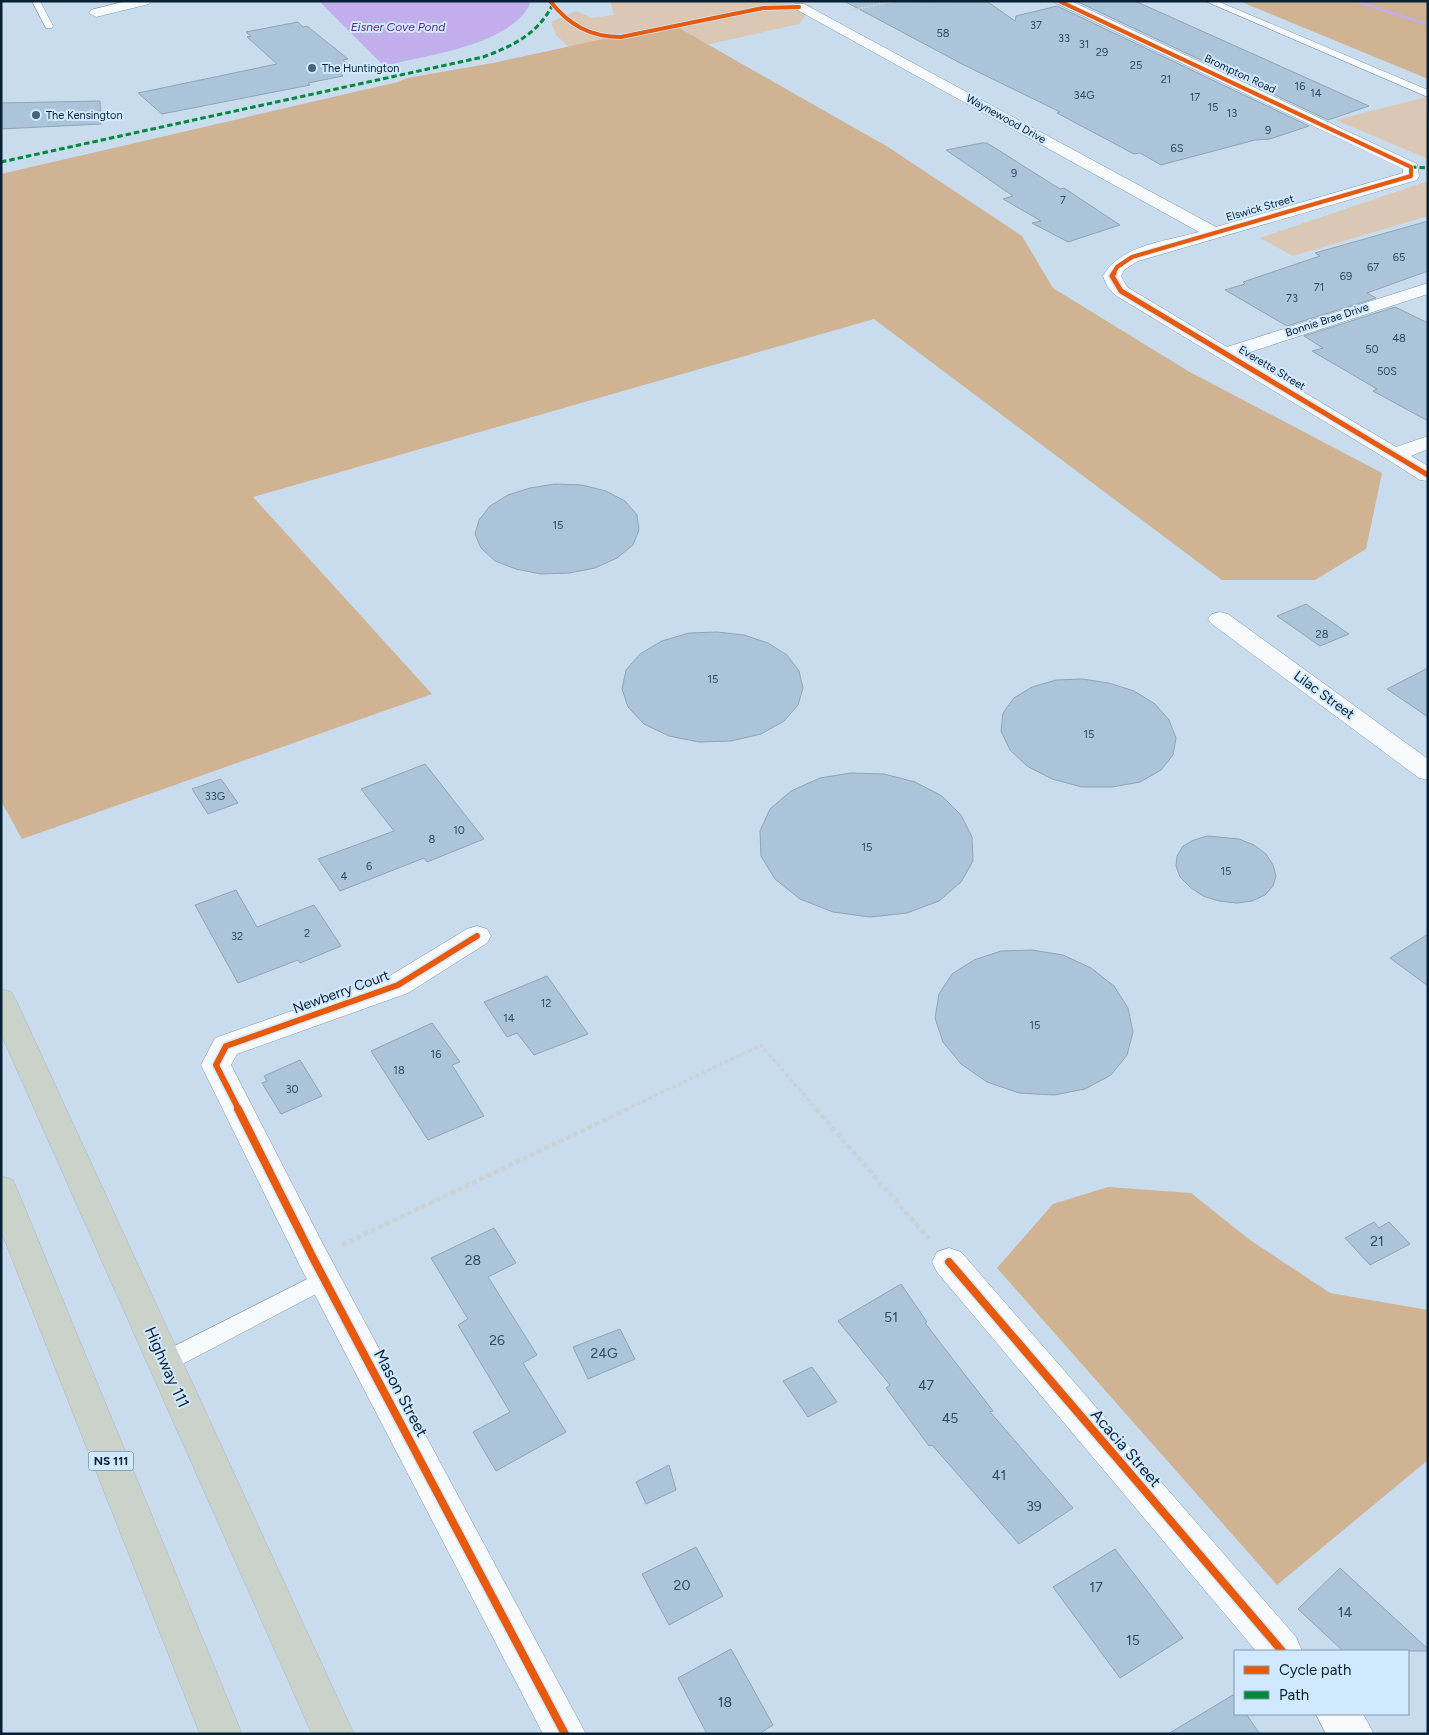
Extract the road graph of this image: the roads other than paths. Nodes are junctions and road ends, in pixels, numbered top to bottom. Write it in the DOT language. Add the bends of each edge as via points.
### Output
graph roads {
  1 [pos="36,1"];
  2 [pos="144,1"];
  3 [pos="1059,1"];
  4 [pos="1209,1"];
  5 [pos="799,7"];
  6 [pos="96,13"];
  7 [pos="49,26"];
  8 [pos="1428,94"];
  9 [pos="1411,166"];
  10 [pos="1212,232"];
  11 [pos="1113,275"];
  12 [pos="1428,288"];
  13 [pos="1227,353"];
  14 [pos="1428,442"];
  15 [pos="1394,454"];
  16 [pos="1428,475"];
  17 [pos="1220,619"];
  18 [pos="1428,772"];
  19 [pos="477,936"];
  20 [pos="1,1000"];
  21 [pos="216,1065"];
  22 [pos="1,1189"];
  23 [pos="949,1262"];
  24 [pos="319,1268"];
  25 [pos="165,1362"];
  26 [pos="1281,1650"];
  27 [pos="1337,1715"];
  28 [pos="220,1734"];
  29 [pos="333,1734"];
  30 [pos="566,1734"];
  31 [pos="1353,1734"];
  1 -- 7 [label="lane"];
  2 -- 6 [label="street"];
  3 -- 9 [label="street, Brompton Road"];
  4 -- 8 [label="lane"];
  5 -- 10 [label="street, Waynewood Drive"];
  9 -- 10 [label="street, Elswick Street" via="1411,176"];
  10 -- 11 [label="street, Elswick Street" via="1132,257 1117,267"];
  11 -- 13 [label="street, Everette Street" via="1113,282 1121,291"];
  12 -- 13 [label="street, Bonnie Brae Drive"];
  13 -- 15 [label="street, Everette Street"];
  14 -- 15 [label="street"];
  15 -- 16 [label="street, Everette Street"];
  17 -- 18 [label="street, Lilac Street"];
  19 -- 21 [label="street, Newberry Court" via="398,985 226,1046"];
  20 -- 25 [label="highway, Highway 111"];
  21 -- 24 [label="street, Mason Street"];
  22 -- 28 [label="highway, NS 111"];
  23 -- 26 [label="street, Acacia Street"];
  24 -- 25 [label="lane"];
  24 -- 30 [label="street, Mason Street"];
  25 -- 29 [label="highway, Highway 111"];
  27 -- 31 [label="street"];
}
